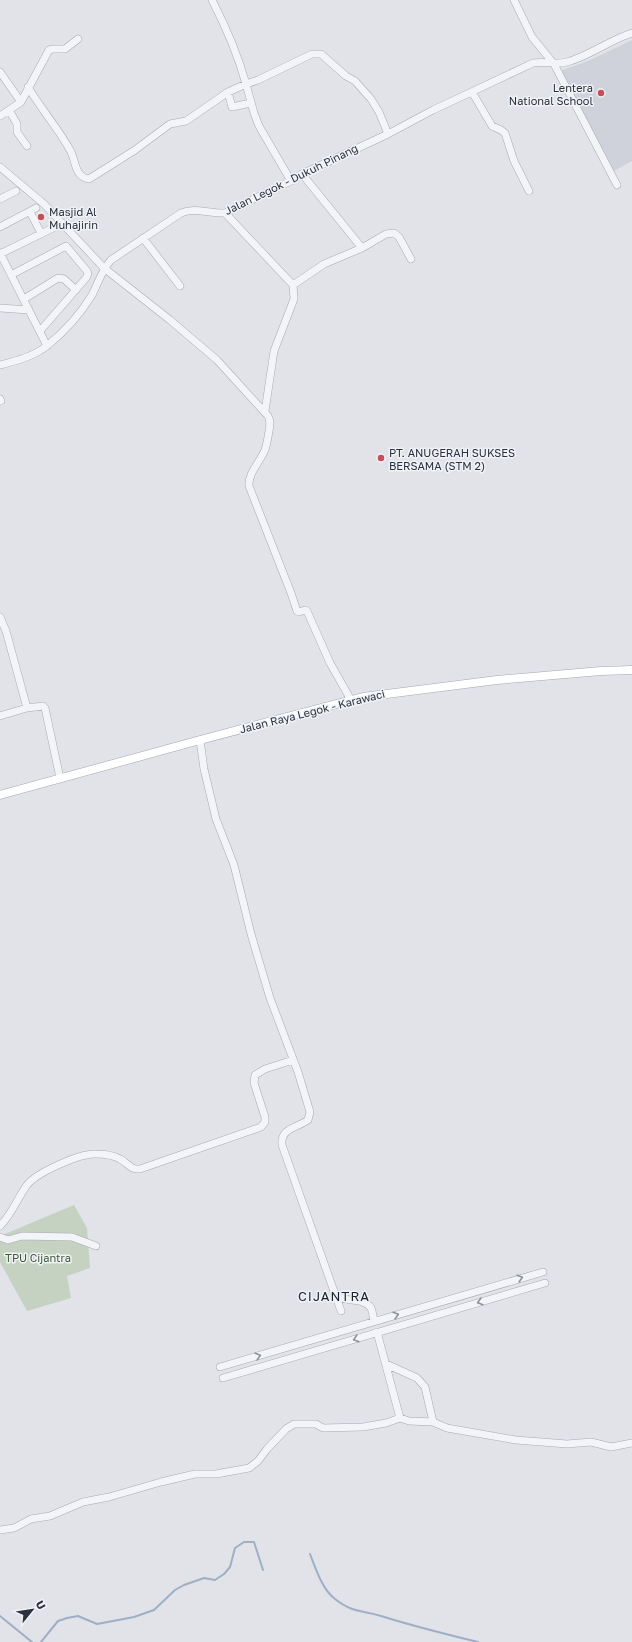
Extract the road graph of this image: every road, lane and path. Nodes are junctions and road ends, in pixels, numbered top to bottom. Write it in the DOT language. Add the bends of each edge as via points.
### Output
graph roads {
  1 [pos="212,0"];
  2 [pos="514,0"];
  3 [pos="632,33"];
  4 [pos="78,39"];
  5 [pos="554,64"];
  6 [pos="0,72"];
  7 [pos="246,84"];
  8 [pos="28,87"];
  9 [pos="228,92"];
  10 [pos="472,92"];
  11 [pos="21,102"];
  12 [pos="251,103"];
  13 [pos="9,110"];
  14 [pos="0,116"];
  15 [pos="388,134"];
  16 [pos="26,146"];
  17 [pos="0,167"];
  18 [pos="302,174"];
  19 [pos="291,181"];
  20 [pos="616,184"];
  21 [pos="16,191"];
  22 [pos="529,191"];
  23 [pos="0,199"];
  24 [pos="225,213"];
  25 [pos="0,227"];
  26 [pos="55,227"];
  27 [pos="41,234"];
  28 [pos="143,238"];
  29 [pos="77,239"];
  30 [pos="66,246"];
  31 [pos="362,248"];
  32 [pos="0,254"];
  33 [pos="411,259"];
  34 [pos="104,268"];
  35 [pos="11,275"];
  36 [pos="292,285"];
  37 [pos="180,286"];
  38 [pos="76,290"];
  39 [pos="24,300"];
  40 [pos="0,308"];
  41 [pos="29,310"];
  42 [pos="40,331"];
  43 [pos="47,346"];
  44 [pos="0,365"];
  45 [pos="265,411"];
  46 [pos="0,617"];
  47 [pos="3,632"];
  48 [pos="632,670"];
  49 [pos="351,700"];
  50 [pos="27,708"];
  51 [pos="0,716"];
  52 [pos="200,740"];
  53 [pos="60,778"];
  54 [pos="0,795"];
  55 [pos="293,1060"];
  56 [pos="0,1226"];
  57 [pos="0,1237"];
  58 [pos="96,1246"];
  59 [pos="543,1272"];
  60 [pos="545,1283"];
  61 [pos="335,1295"];
  62 [pos="418,1308"];
  63 [pos="341,1311"];
  64 [pos="421,1319"];
  65 [pos="374,1321"];
  66 [pos="377,1332"];
  67 [pos="304,1342"];
  68 [pos="307,1353"];
  69 [pos="386,1364"];
  70 [pos="220,1367"];
  71 [pos="223,1378"];
  72 [pos="400,1418"];
  73 [pos="433,1422"];
  74 [pos="632,1443"];
  75 [pos="0,1530"];
  1 -- 7 [label="street" via="237,53"];
  2 -- 5 [label="street" via="532,37"];
  3 -- 5 [label="street, Jalan Legok - Dukuh Pinang" via="571,61"];
  4 -- 8 [label="street" via="64,49 49,50"];
  5 -- 10 [label="street, Jalan Legok - Dukuh Pinang" via="533,63"];
  5 -- 20 [label="street"];
  6 -- 11 [label="street"];
  7 -- 9 [label="street"];
  7 -- 12 [label="street"];
  7 -- 15 [label="street" via="312,54 321,54 355,81 371,99"];
  8 -- 9 [label="street" via="69,148 78,173 82,178 89,179 170,124 186,121"];
  8 -- 11 [label="street"];
  9 -- 12 [label="street" via="232,107"];
  10 -- 15 [label="street, Jalan Legok - Dukuh Pinang"];
  10 -- 22 [label="street" via="492,126 505,133 514,161"];
  11 -- 13 [label="street"];
  12 -- 19 [label="street" via="259,126"];
  13 -- 14 [label="street"];
  13 -- 16 [label="street" via="18,124 17,132"];
  15 -- 18 [label="street, Jalan Legok - Dukuh Pinang"];
  17 -- 29 [label="street" via="44,204"];
  18 -- 19 [label="street, Jalan Legok - Dukuh Pinang"];
  18 -- 31 [label="street"];
  19 -- 24 [label="street, Jalan Legok - Dukuh Pinang"];
  21 -- 23 [label="street"];
  24 -- 28 [label="street, Jalan Legok - Dukuh Pinang" via="187,211"];
  24 -- 36 [label="street"];
  25 -- 27 [label="street" via="33,210"];
  26 -- 27 [label="street"];
  27 -- 32 [label="street"];
  28 -- 34 [label="street, Jalan Legok - Dukuh Pinang"];
  28 -- 37 [label="street"];
  29 -- 30 [label="street"];
  29 -- 34 [label="street"];
  30 -- 35 [label="street"];
  30 -- 38 [label="street" via="87,272 86,278"];
  31 -- 33 [label="street" via="386,234 394,233 399,236"];
  31 -- 36 [label="street" via="324,264"];
  32 -- 35 [label="street"];
  34 -- 43 [label="street, Jalan Legok - Dukuh Pinang" via="86,304"];
  34 -- 45 [label="street" via="217,360"];
  35 -- 39 [label="street"];
  36 -- 45 [label="street" via="294,299 274,351"];
  38 -- 39 [label="street" via="64,279 58,278"];
  38 -- 42 [label="street"];
  39 -- 41 [label="street"];
  40 -- 41 [label="street"];
  41 -- 42 [label="street"];
  42 -- 43 [label="street"];
  43 -- 44 [label="street, Jalan Legok - Dukuh Pinang" via="28,356"];
  45 -- 49 [label="street" via="270,418 268,437 265,449 250,474 249,486 297,611 307,611 330,663"];
  46 -- 47 [label="street"];
  47 -- 50 [label="street"];
  48 -- 49 [label="main road, Jalan Raya Legok - Karawaci" via="497,680"];
  49 -- 52 [label="main road, Jalan Raya Legok - Karawaci"];
  50 -- 51 [label="street"];
  50 -- 53 [label="street" via="40,705 45,708"];
  52 -- 53 [label="main road, Jalan Raya Legok - Karawaci"];
  52 -- 55 [label="street" via="216,819 234,865 268,991"];
  53 -- 54 [label="main road, Jalan Raya Legok - Karawaci"];
  55 -- 56 [label="street" via="255,1075 254,1082 265,1117 261,1127 140,1169 131,1168 121,1159 110,1156 95,1153 82,1156 31,1181"];
  55 -- 61 [label="street" via="310,1116 301,1125 284,1134 281,1139 282,1145"];
  57 -- 58 [label="street" via="8,1240 22,1236 72,1237"];
  62 -- 59 [label="street, one-way"];
  60 -- 64 [label="street, one-way"];
  61 -- 63 [label="street"];
  61 -- 65 [label="street" via="341,1299 361,1300 371,1308"];
  62 -- 64 [label="street"];
  65 -- 62 [label="street, one-way"];
  64 -- 66 [label="street"];
  65 -- 67 [label="street"];
  66 -- 68 [label="street, one-way"];
  66 -- 69 [label="street"];
  67 -- 68 [label="street"];
  70 -- 67 [label="street, one-way"];
  68 -- 71 [label="street"];
  69 -- 72 [label="street"];
  69 -- 73 [label="street" via="417,1378 425,1387"];
  72 -- 73 [label="street"];
  72 -- 75 [label="street" via="363,1427 323,1428 316,1424 294,1424 286,1429 249,1468 216,1474 195,1474 162,1482 83,1502 47,1517 31,1519 14,1528"];
  73 -- 74 [label="street" via="447,1428 516,1440 567,1444 591,1442 611,1447"];
}
